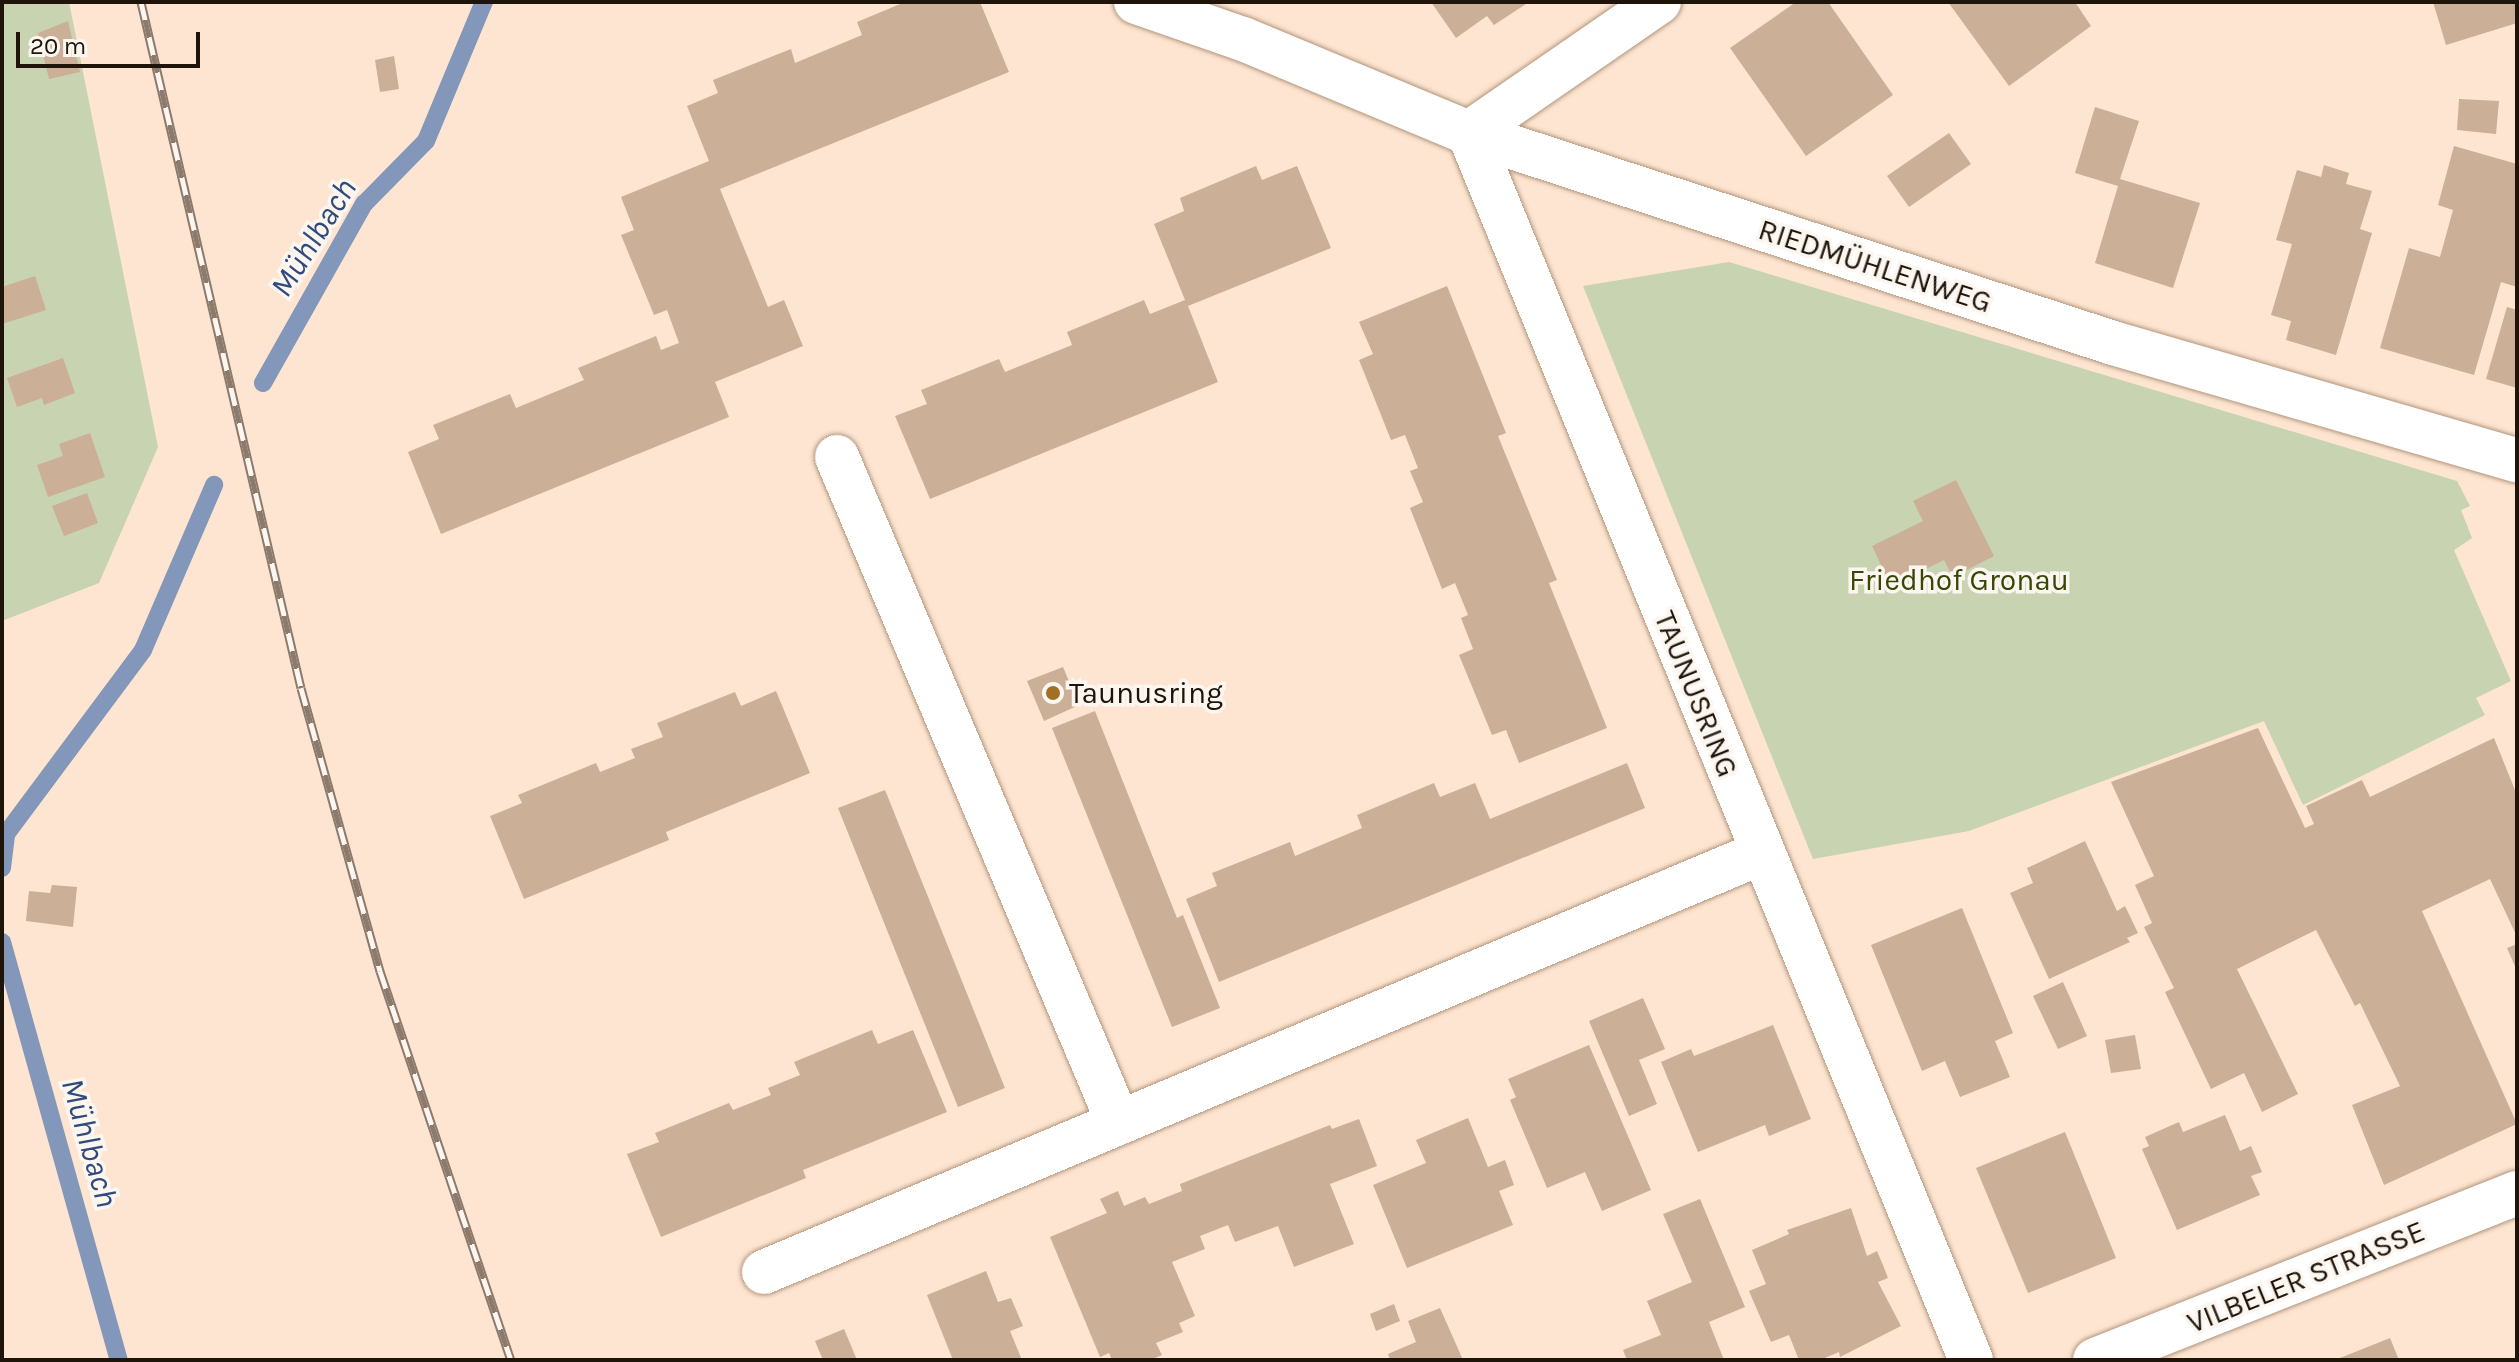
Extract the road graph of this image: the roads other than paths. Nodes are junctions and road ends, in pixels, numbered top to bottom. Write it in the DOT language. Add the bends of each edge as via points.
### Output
graph roads {
  1 [pos="1136,2"];
  2 [pos="1659,2"];
  3 [pos="1236,21"];
  4 [pos="1469,133"];
  5 [pos="837,457"];
  6 [pos="2517,460"];
  7 [pos="1761,853"];
  8 [pos="1118,1122"];
  9 [pos="2517,1193"];
  10 [pos="764,1272"];
  11 [pos="1971,1360"];
  12 [pos="2095,1360"];
  1 -- 3 [label="street, RIEDMÜHLENWEG"];
  2 -- 4 [label="street"];
  3 -- 4 [label="street, RIEDMÜHLENWEG"];
  4 -- 6 [label="street, RIEDMÜHLENWEG" via="2113,343"];
  4 -- 7 [label="street, TAUNUSRING"];
  5 -- 8 [label="street"];
  7 -- 8 [label="street"];
  7 -- 11 [label="street, TAUNUSRING"];
  8 -- 10 [label="street"];
  9 -- 12 [label="street, VILBELER STRASSE"];
}
